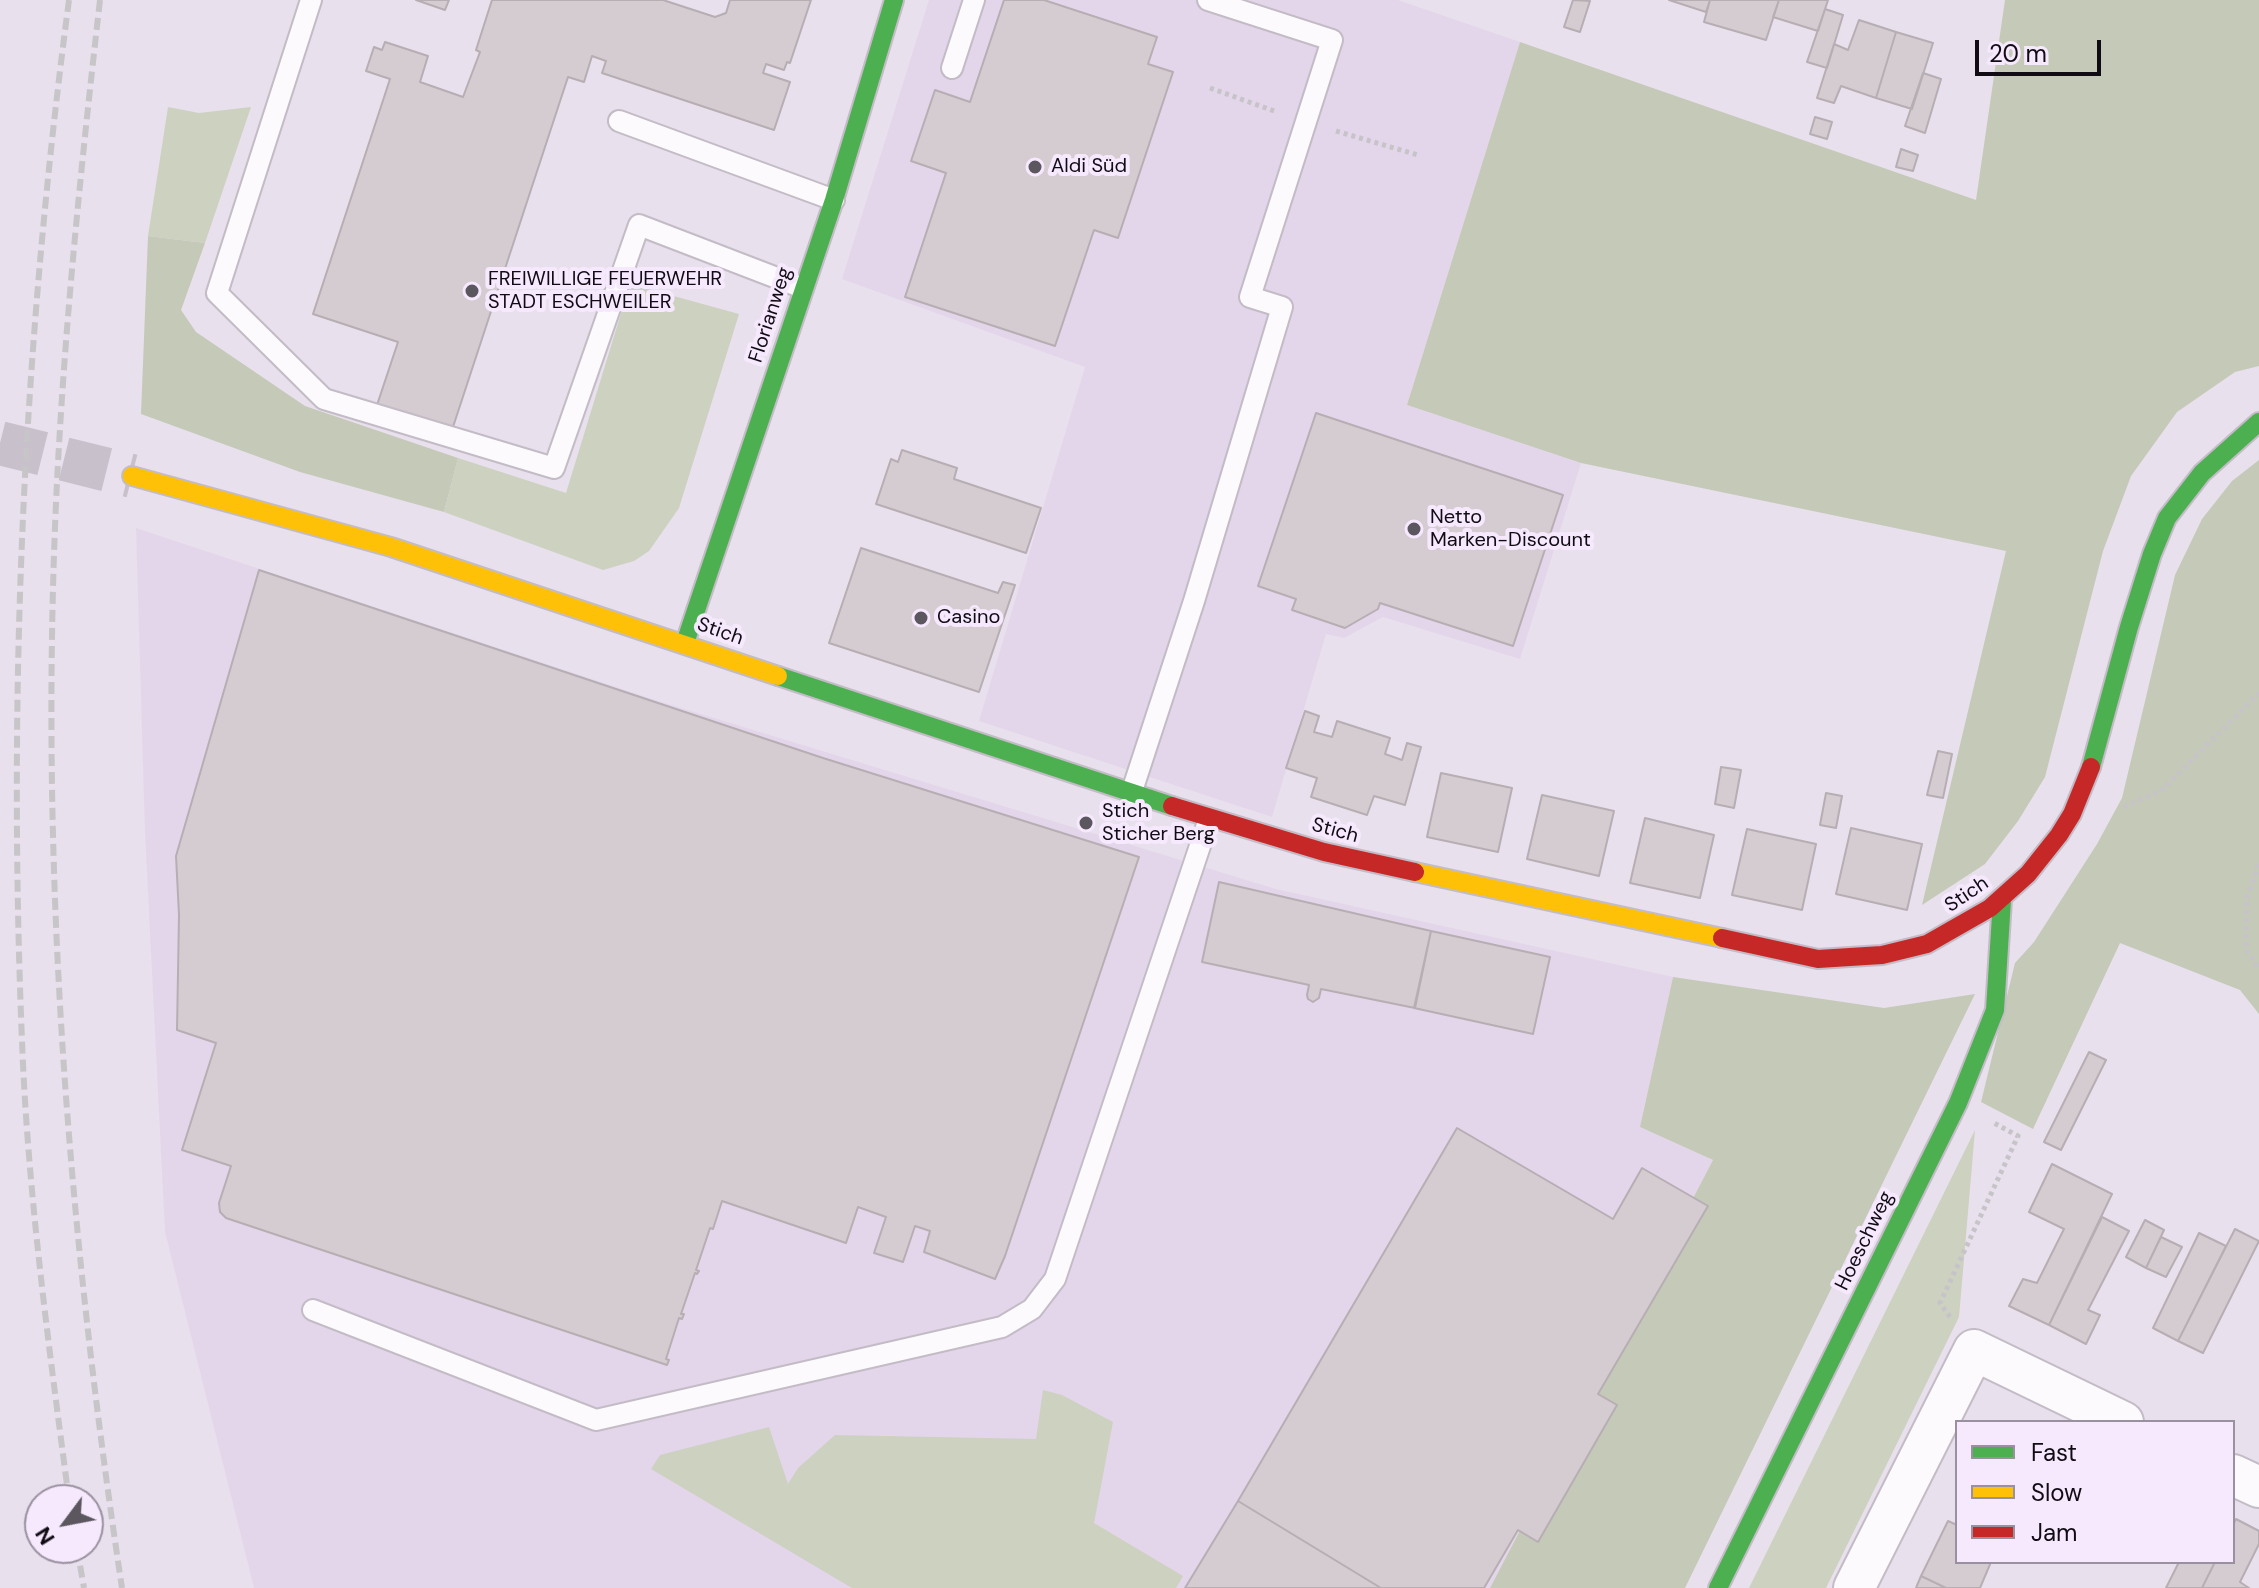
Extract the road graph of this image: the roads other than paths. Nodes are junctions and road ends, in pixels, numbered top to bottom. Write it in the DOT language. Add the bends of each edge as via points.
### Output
graph roads {
  1 [pos="311,0"];
  2 [pos="894,0"];
  3 [pos="974,0"];
  4 [pos="1208,0"];
  5 [pos="952,68"];
  6 [pos="619,121"];
  7 [pos="834,200"];
  8 [pos="803,288"];
  9 [pos="2259,422"];
  10 [pos="132,476"];
  11 [pos="685,643"];
  12 [pos="1131,794"];
  13 [pos="1209,819"];
  14 [pos="2002,900"];
  15 [pos="313,1310"];
  16 [pos="2119,1420"];
  17 [pos="2235,1476"];
  18 [pos="2259,1487"];
  19 [pos="1718,1588"];
  20 [pos="1854,1588"];
  1 -- 8 [label="lane" via="217,293 324,399 554,468 639,225"];
  2 -- 7 [label="main road, Florianweg"];
  3 -- 5 [label="lane"];
  4 -- 12 [label="lane" via="1332,40 1250,297 1282,307"];
  6 -- 7 [label="lane"];
  7 -- 8 [label="main road, Florianweg"];
  8 -- 11 [label="main road, Florianweg"];
  9 -- 14 [label="main road, Stich" via="2214,460 2172,509 2119,652 2081,793 2060,835"];
  10 -- 11 [label="main road, Stich" via="391,547"];
  11 -- 12 [label="main road, Stich"];
  12 -- 13 [label="main road, Stich"];
  13 -- 14 [label="main road, Stich" via="1324,852 1818,959 1868,958 1922,947"];
  13 -- 15 [label="lane" via="1055,1279 1032,1309 1002,1327 596,1420"];
  14 -- 19 [label="main road, Hoeschweg" via="1995,1010 1958,1103"];
  16 -- 20 [label="street" via="1974,1350"];
  17 -- 18 [label="street"];
}
